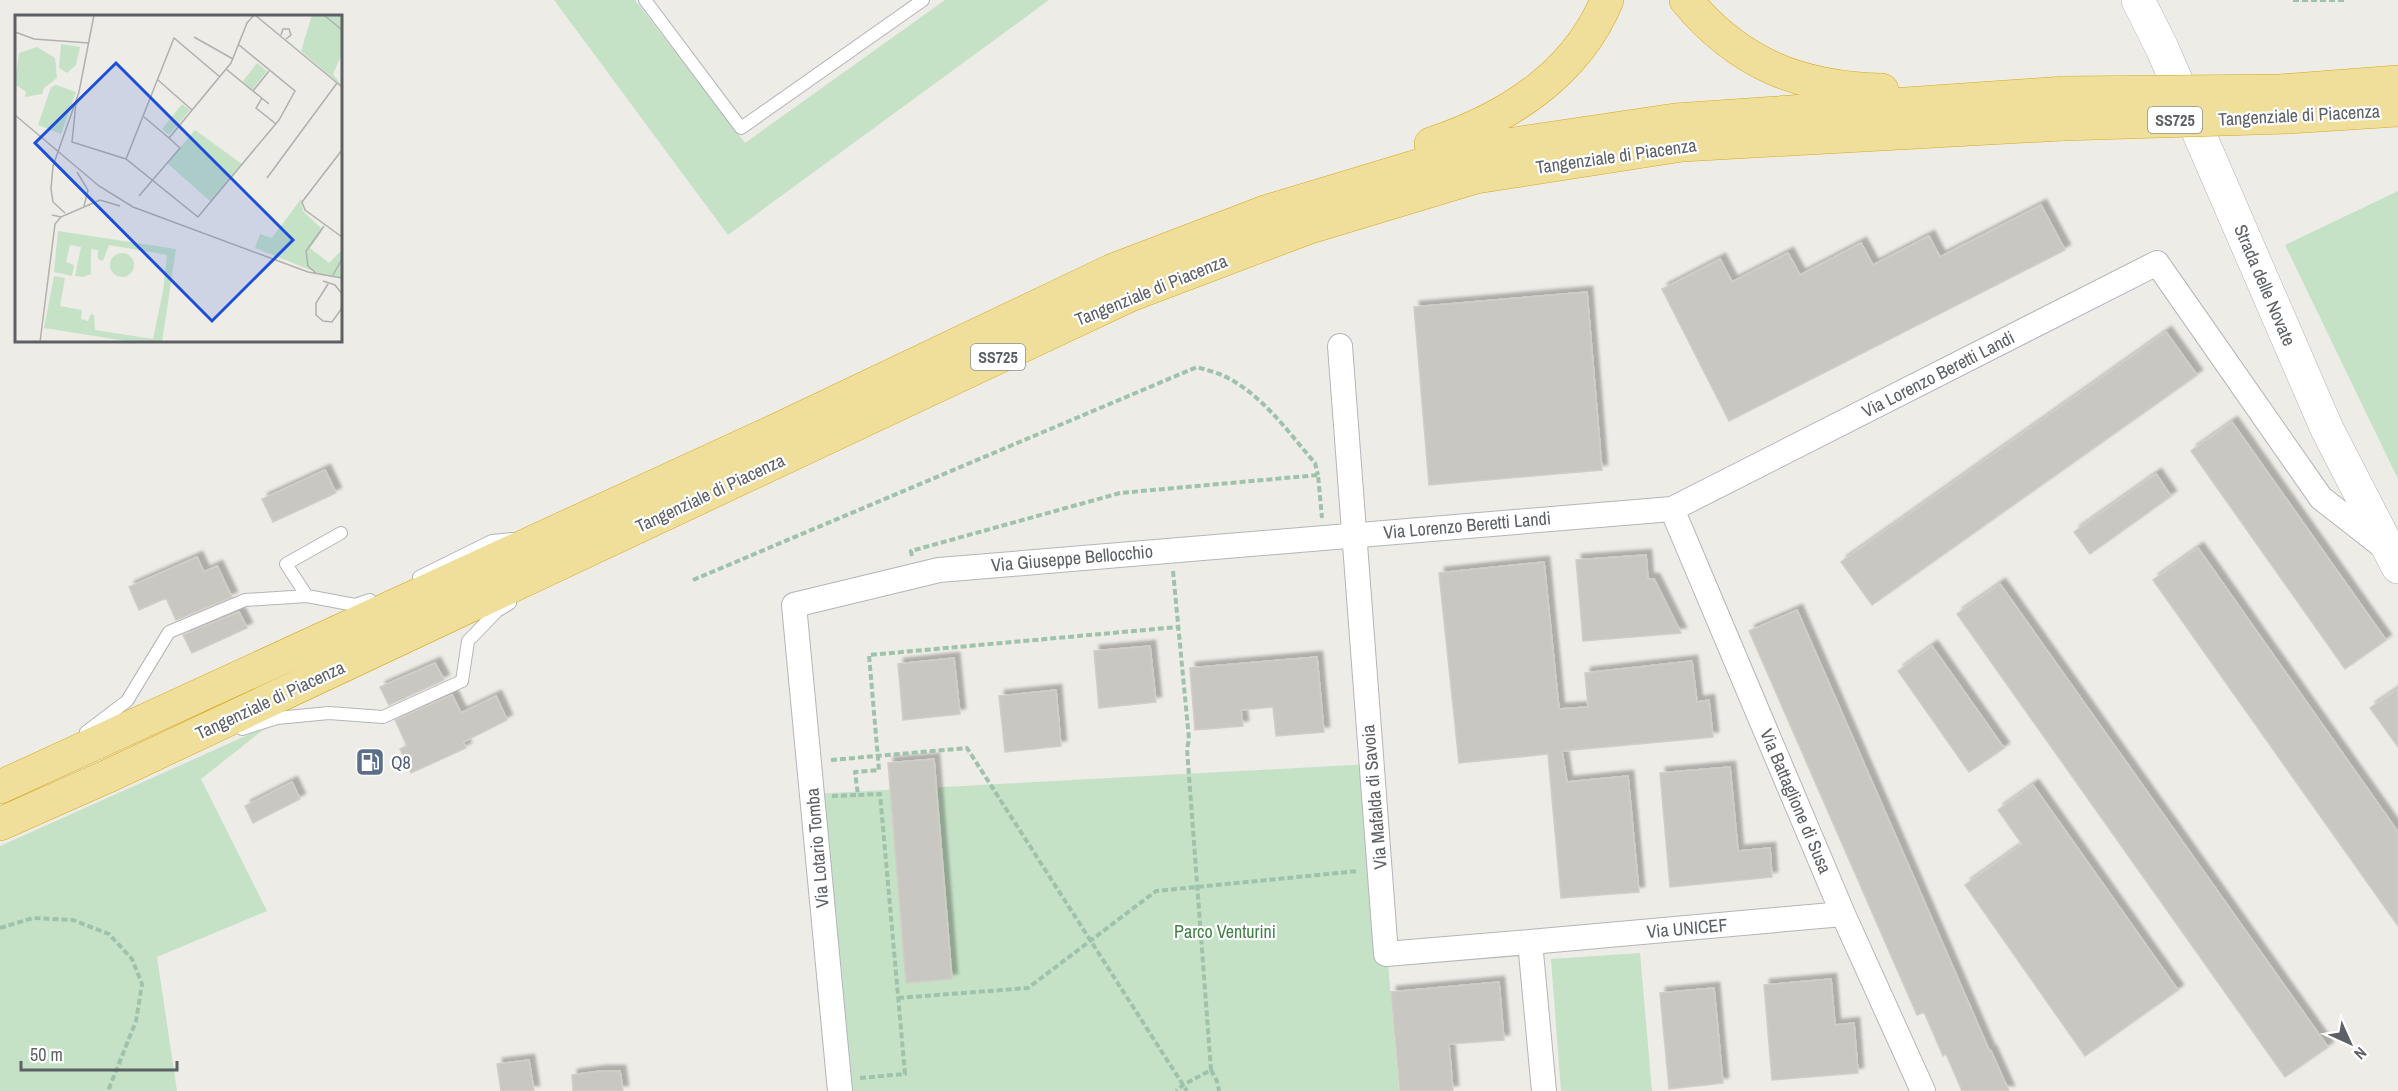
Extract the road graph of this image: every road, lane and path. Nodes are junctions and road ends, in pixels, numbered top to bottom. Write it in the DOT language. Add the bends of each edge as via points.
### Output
graph roads {
  1 [pos="645,0"];
  2 [pos="923,0"];
  3 [pos="1607,0"];
  4 [pos="1686,0"];
  5 [pos="2138,0"];
  6 [pos="2293,0"];
  7 [pos="2345,0"];
  8 [pos="2398,82"];
  9 [pos="2284,104"];
  10 [pos="2063,108"];
  11 [pos="2398,110"];
  12 [pos="1268,211"];
  13 [pos="1340,346"];
  14 [pos="1318,475"];
  15 [pos="708,493"];
  16 [pos="1672,509"];
  17 [pos="341,533"];
  18 [pos="1353,534"];
  19 [pos="546,536"];
  20 [pos="1324,537"];
  21 [pos="1171,550"];
  22 [pos="2394,560"];
  23 [pos="915,576"];
  24 [pos="693,580"];
  25 [pos="406,584"];
  26 [pos="385,595"];
  27 [pos="307,596"];
  28 [pos="794,605"];
  29 [pos="1178,627"];
  30 [pos="70,738"];
  31 [pos="877,756"];
  32 [pos="809,762"];
  33 [pos="106,777"];
  34 [pos="0,787"];
  35 [pos="0,824"];
  36 [pos="1379,869"];
  37 [pos="1197,887"];
  38 [pos="1843,914"];
  39 [pos="0,928"];
  40 [pos="1090,941"];
  41 [pos="1530,942"];
  42 [pos="898,998"];
  43 [pos="1211,1070"];
  44 [pos="839,1085"];
  45 [pos="1183,1085"];
  46 [pos="108,1091"];
  47 [pos="1176,1091"];
  48 [pos="1187,1091"];
  49 [pos="1219,1091"];
  50 [pos="1544,1091"];
  51 [pos="1923,1091"];
  1 -- 2 [label="lane" via="741,128"];
  3 -- 12 [label="highway" via="1578,53 1551,80 1516,104 1459,135 1383,160"];
  4 -- 10 [label="highway" via="1724,41 1787,76 1854,89"];
  5 -- 22 [label="street, Strada delle Novate" via="2327,429"];
  6 -- 7 [label="path"];
  8 -- 9 [label="highway, Tangenziale di Piacenza / SS725"];
  9 -- 10 [label="highway, Tangenziale di Piacenza / SS725, bridge"];
  9 -- 11 [label="highway, Tangenziale di Piacenza / SS725"];
  10 -- 12 [label="highway, Tangenziale di Piacenza / SS725" via="1663,122 1467,151"];
  10 -- 15 [label="highway, Tangenziale di Piacenza / SS725" via="1682,145 1476,177 1307,228 1130,295"];
  12 -- 19 [label="highway, Tangenziale di Piacenza / SS725" via="1111,271"];
  13 -- 18 [label="street, Via Mafalda di Savoia"];
  14 -- 20 [label="path"];
  14 -- 23 [label="path" via="1120,493 911,551"];
  14 -- 24 [label="path" via="1315,463 1265,406 1224,376 1197,367"];
  15 -- 33 [label="highway, Tangenziale di Piacenza / SS725"];
  15 -- 33 [label="lane" via="690,512 557,575 497,610 468,641 462,681 383,717 329,713 277,718 213,738 151,768"];
  16 -- 18 [label="street, Via Lorenzo Beretti Landi"];
  16 -- 22 [label="street, Via Lorenzo Beretti Landi" via="2157,263 2321,498"];
  16 -- 38 [label="street, Via Battaglione di Susa"];
  17 -- 27 [label="lane" via="286,564"];
  18 -- 20 [label="street, Via Giuseppe Bellocchio"];
  18 -- 36 [label="street, Via Mafalda di Savoia"];
  19 -- 25 [label="lane" via="492,541"];
  19 -- 34 [label="highway, Tangenziale di Piacenza / SS725"];
  20 -- 21 [label="street, Via Giuseppe Bellocchio"];
  21 -- 23 [label="street, Via Giuseppe Bellocchio" via="939,570"];
  21 -- 29 [label="path"];
  23 -- 28 [label="street, Via Giuseppe Bellocchio"];
  26 -- 27 [label="lane" via="355,606"];
  27 -- 30 [label="lane" via="245,600 169,632 128,701 91,730"];
  28 -- 32 [label="street, Via Lotario Tomba"];
  29 -- 31 [label="path" via="869,655"];
  29 -- 37 [label="path"];
  31 -- 32 [label="path"];
  31 -- 40 [label="path" via="967,748"];
  31 -- 42 [label="path" via="879,770 855,772 858,795 880,794"];
  32 -- 44 [label="street, Via Lotario Tomba"];
  33 -- 35 [label="highway, Tangenziale di Piacenza / SS725"];
  36 -- 37 [label="path"];
  36 -- 41 [label="street, Via Mafalda di Savoia" via="1386,954"];
  37 -- 40 [label="path" via="1156,891"];
  37 -- 43 [label="path"];
  38 -- 41 [label="street, Via UNICEF"];
  38 -- 51 [label="street, Via Battaglione di Susa"];
  39 -- 46 [label="path" via="33,918 74,920 109,934 132,959 142,984 136,1021"];
  40 -- 42 [label="path" via="1028,988"];
  40 -- 45 [label="path"];
  41 -- 50 [label="street"];
  42 -- 44 [label="path" via="905,1074"];
  43 -- 45 [label="path"];
  43 -- 49 [label="path"];
  45 -- 47 [label="path"];
  45 -- 48 [label="path"];
}
